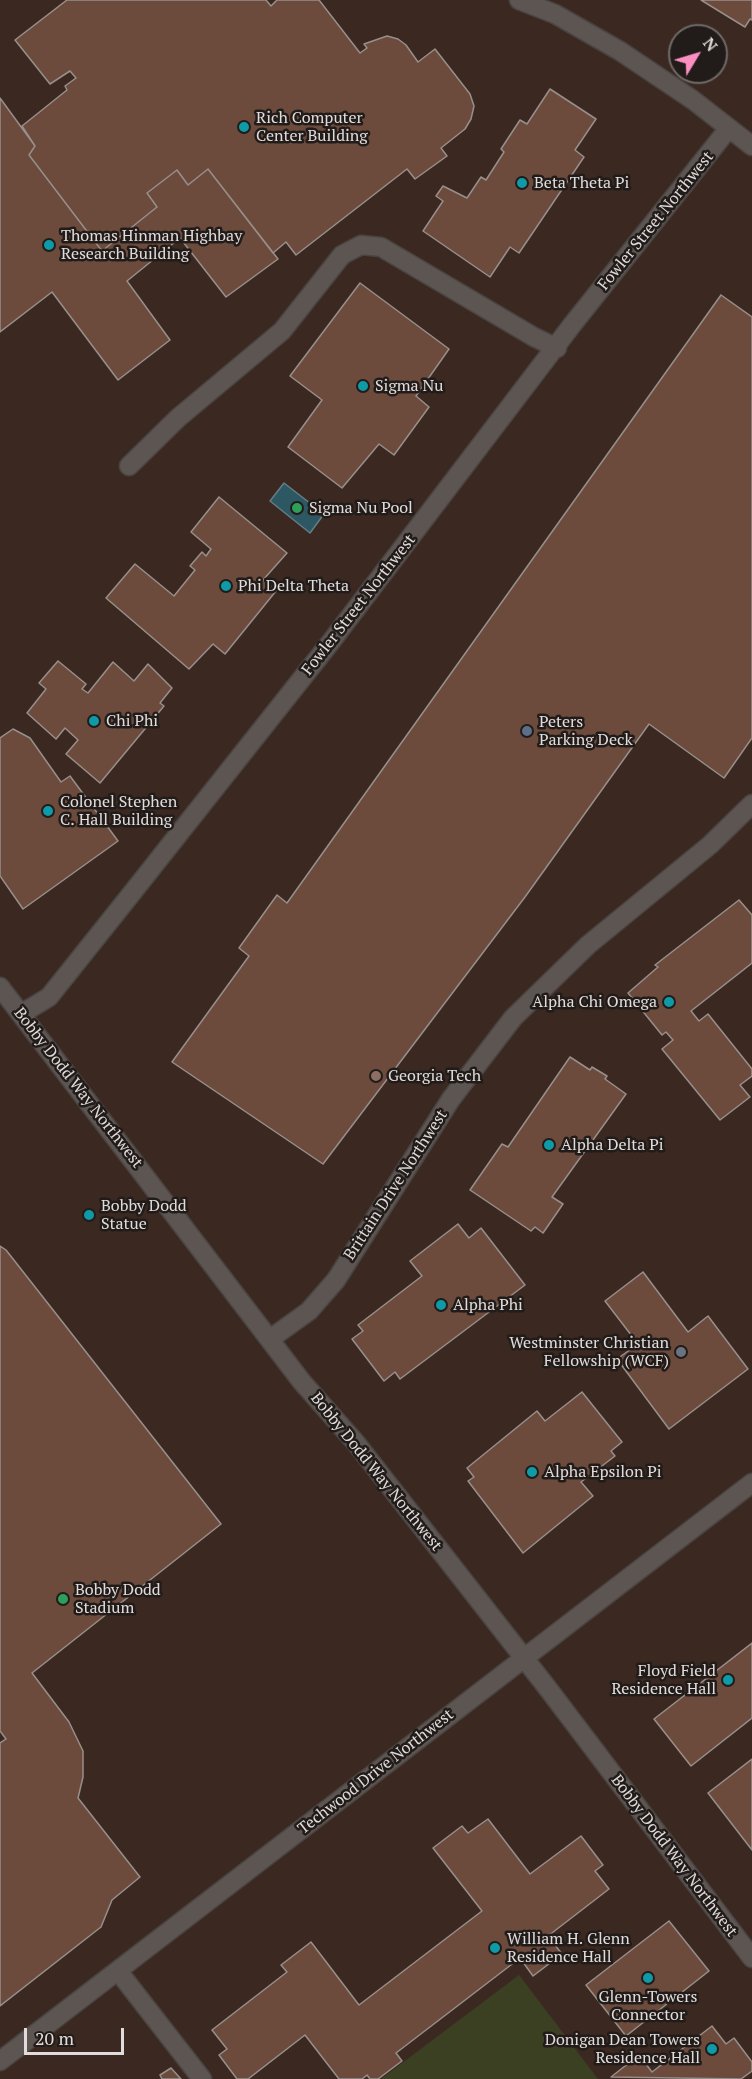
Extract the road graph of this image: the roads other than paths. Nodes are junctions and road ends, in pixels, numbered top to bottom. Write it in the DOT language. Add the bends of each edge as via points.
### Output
graph roads {
  1 [pos="519,0"];
  2 [pos="729,128"];
  3 [pos="752,146"];
  4 [pos="557,348"];
  5 [pos="129,466"];
  6 [pos="752,804"];
  7 [pos="0,987"];
  8 [pos="21,1014"];
  9 [pos="270,1339"];
  10 [pos="752,1483"];
  11 [pos="524,1659"];
  12 [pos="752,1958"];
  13 [pos="118,1971"];
  14 [pos="0,2061"];
  15 [pos="201,2079"];
  1 -- 2 [label="street" via="555,14 620,51"];
  2 -- 3 [label="street"];
  2 -- 4 [label="street, Fowler Street Northwest"];
  4 -- 5 [label="street" via="381,247 361,245 342,255 282,331 178,418"];
  4 -- 8 [label="street, Fowler Street Northwest" via="330,643 49,997"];
  6 -- 9 [label="street, Brittain Drive Northwest" via="710,845 588,945 513,1018 451,1099 336,1280 309,1311"];
  7 -- 8 [label="street, Bobby Dodd Way Northwest"];
  8 -- 9 [label="street, Bobby Dodd Way Northwest"];
  9 -- 11 [label="street, Bobby Dodd Way Northwest"];
  10 -- 11 [label="street, Techwood Drive Northwest"];
  11 -- 12 [label="street, Bobby Dodd Way Northwest"];
  11 -- 13 [label="street, Techwood Drive Northwest"];
  13 -- 14 [label="street, Techwood Drive Northwest"];
  13 -- 15 [label="street"];
}
